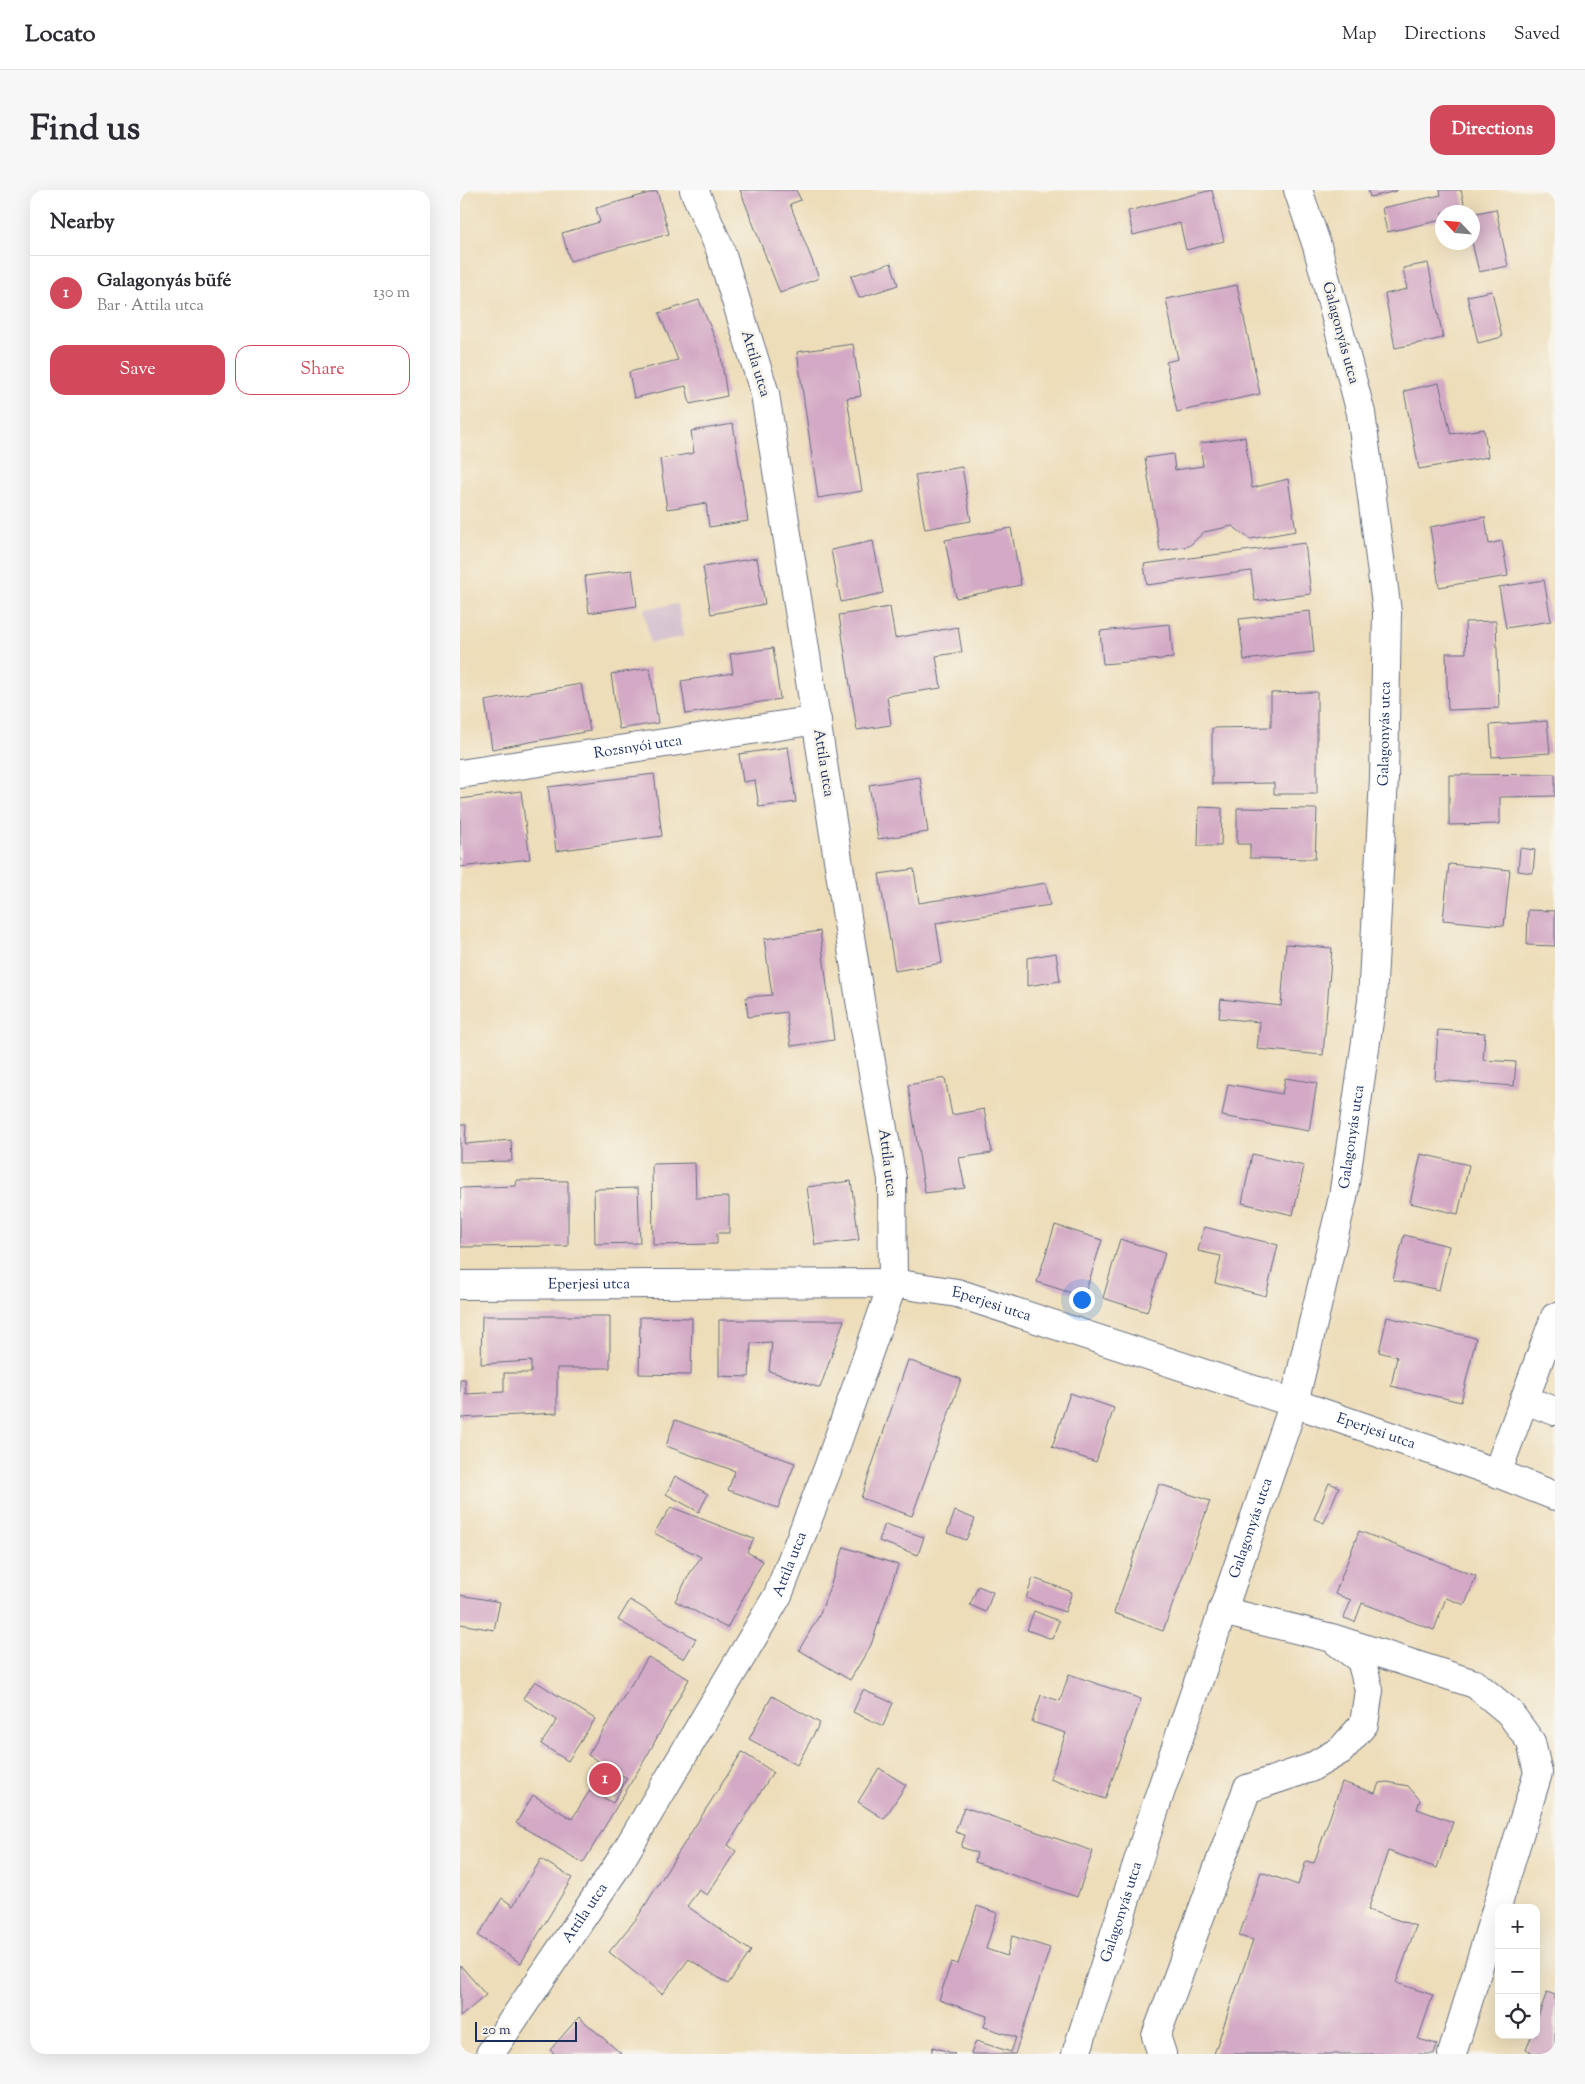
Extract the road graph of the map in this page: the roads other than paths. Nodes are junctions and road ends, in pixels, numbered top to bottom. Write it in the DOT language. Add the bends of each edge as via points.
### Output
graph roads {
  1 [pos="694,190"];
  2 [pos="1298,190"];
  3 [pos="816,720"];
  4 [pos="460,774"];
  5 [pos="893,1283"];
  6 [pos="460,1285"];
  7 [pos="1555,1317"];
  8 [pos="1525,1400"];
  9 [pos="1294,1403"];
  10 [pos="1555,1411"];
  11 [pos="1497,1473"];
  12 [pos="1555,1496"];
  13 [pos="1222,1611"];
  14 [pos="1332,1638"];
  15 [pos="490,2054"];
  16 [pos="1076,2054"];
  17 [pos="1162,2054"];
  18 [pos="1452,2054"];
  1 -- 3 [label="street, Attila utca" via="720,249 766,394"];
  2 -- 9 [label="street, Galagonyás utca" via="1317,246 1362,413 1387,612 1384,778 1372,1001 1343,1197"];
  3 -- 4 [label="street, Rozsnyói utca"];
  3 -- 5 [label="street, Attila utca" via="892,1179"];
  5 -- 6 [label="street, Eperjesi utca"];
  5 -- 9 [label="street, Eperjesi utca" via="957,1293"];
  5 -- 15 [label="street, Attila utca" via="828,1468 778,1595 619,1863"];
  7 -- 8 [label="street"];
  8 -- 10 [label="street"];
  8 -- 11 [label="street"];
  9 -- 11 [label="street, Eperjesi utca"];
  9 -- 13 [label="street, Galagonyás utca"];
  11 -- 12 [label="street, Eperjesi utca"];
  13 -- 14 [label="street"];
  13 -- 16 [label="street, Galagonyás utca"];
  14 -- 17 [label="street" via="1361,1660 1369,1690 1364,1724 1341,1750 1310,1768 1247,1789 1156,2036"];
  14 -- 18 [label="street" via="1475,1684 1509,1712 1531,1742 1538,1773"];
}
